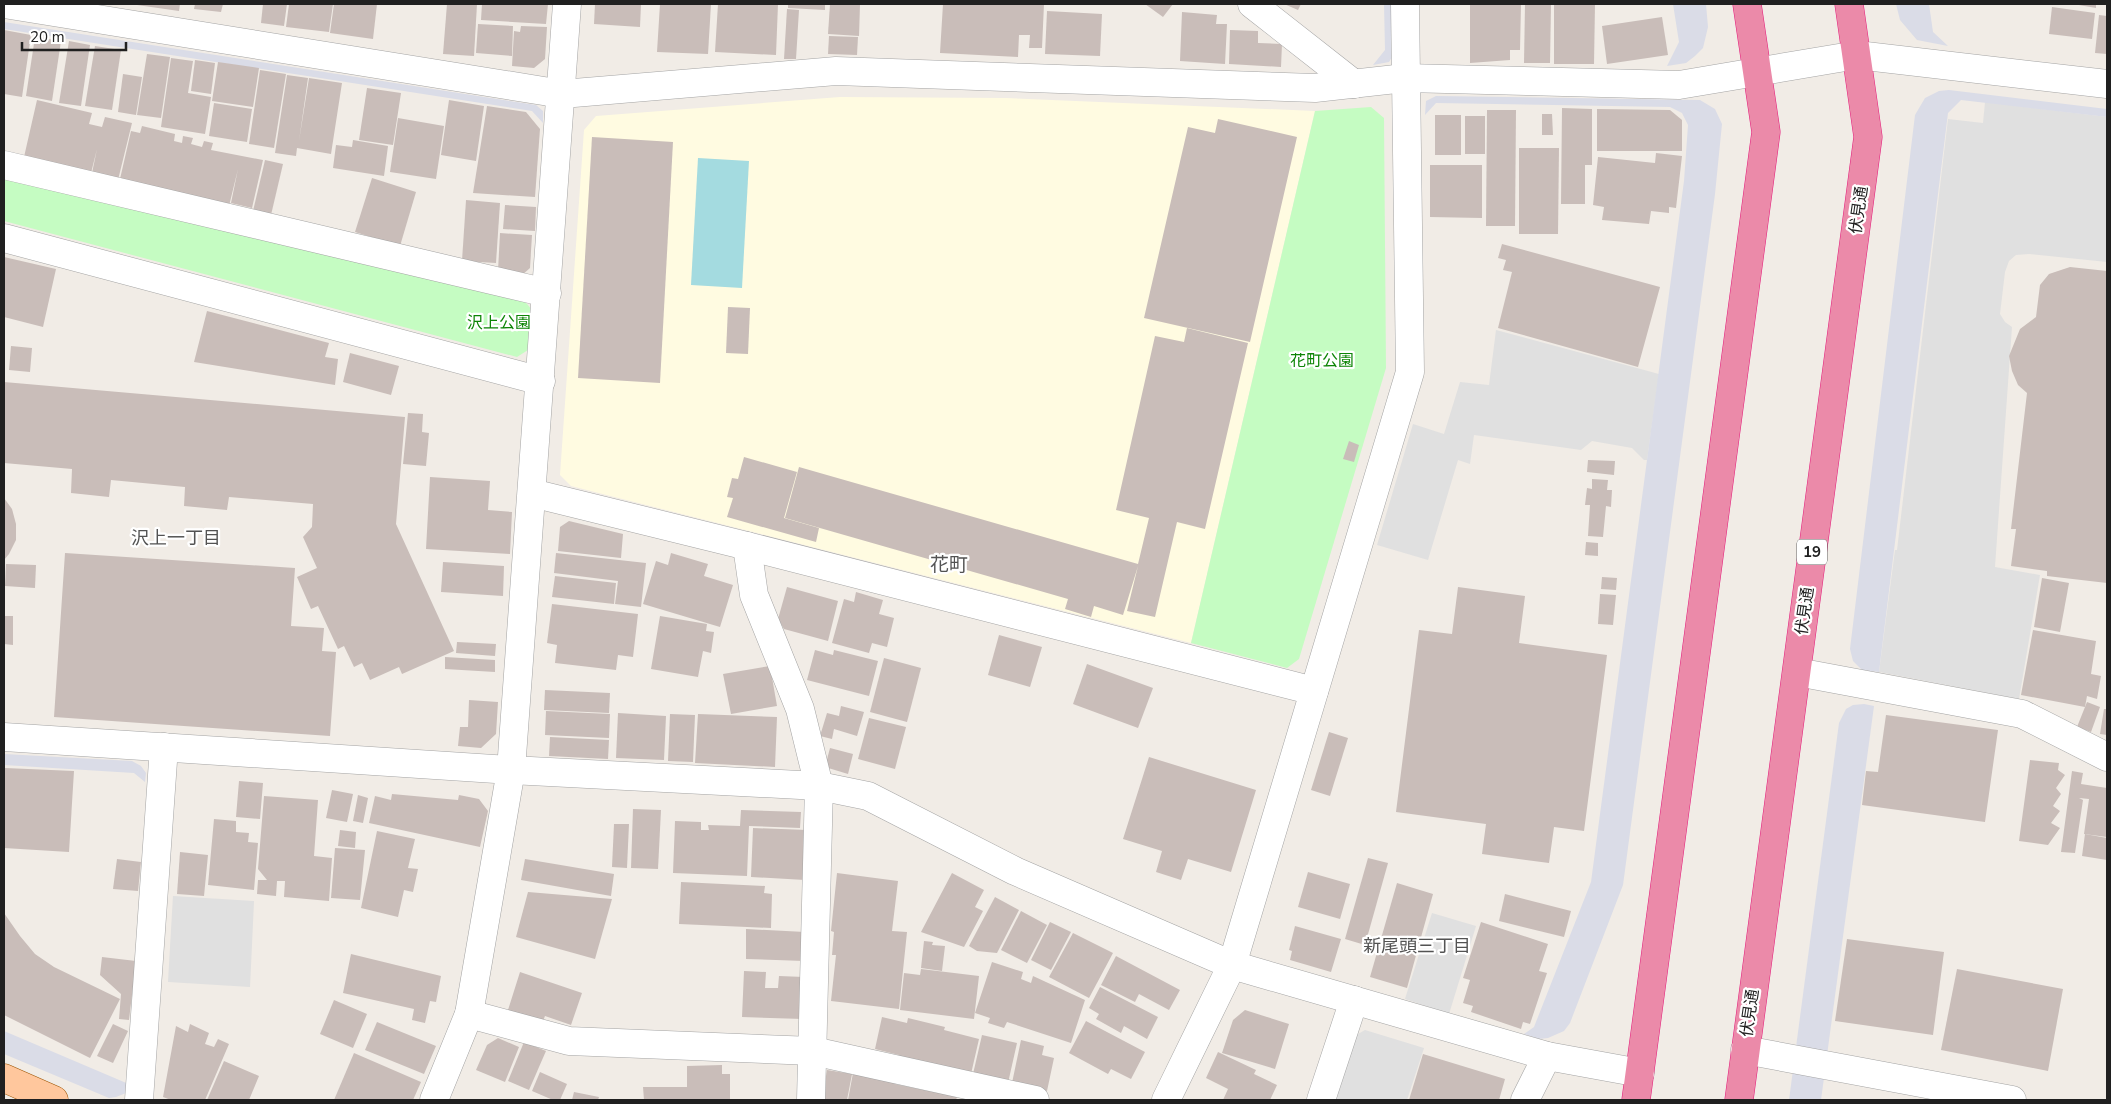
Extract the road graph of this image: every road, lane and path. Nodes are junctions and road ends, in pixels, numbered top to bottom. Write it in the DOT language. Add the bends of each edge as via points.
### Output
graph roads {
  1 [pos="4,4"];
  2 [pos="567,4"];
  3 [pos="1252,4"];
  4 [pos="1405,4"];
  5 [pos="1747,4"];
  6 [pos="1849,4"];
  7 [pos="1857,55"];
  8 [pos="1758,71"];
  9 [pos="1405,78"];
  10 [pos="1354,84"];
  11 [pos="2107,84"];
  12 [pos="562,94"];
  13 [pos="4,165"];
  14 [pos="4,238"];
  15 [pos="547,293"];
  16 [pos="541,381"];
  17 [pos="532,493"];
  18 [pos="747,546"];
  19 [pos="1797,672"];
  20 [pos="1314,691"];
  21 [pos="4,737"];
  22 [pos="164,747"];
  23 [pos="2107,757"];
  24 [pos="511,770"];
  25 [pos="819,786"];
  26 [pos="1232,965"];
  27 [pos="1354,1000"];
  28 [pos="469,1014"];
  29 [pos="1745,1050"];
  30 [pos="813,1051"];
  31 [pos="1547,1056"];
  32 [pos="1640,1073"];
  33 [pos="4,1078"];
  34 [pos="54,1100"];
  35 [pos="139,1100"];
  36 [pos="434,1100"];
  37 [pos="811,1100"];
  38 [pos="1035,1100"];
  39 [pos="1166,1100"];
  40 [pos="1321,1100"];
  41 [pos="1525,1100"];
  42 [pos="1636,1100"];
  43 [pos="1738,1100"];
  44 [pos="2012,1100"];
  1 -- 12 [label="street"];
  2 -- 12 [label="street"];
  3 -- 10 [label="street"];
  4 -- 9 [label="street"];
  5 -- 8 [label="highway"];
  6 -- 7 [label="highway, 伏見通 / 19"];
  7 -- 8 [label="street"];
  7 -- 11 [label="street"];
  7 -- 19 [label="highway, 伏見通 / 19" via="1868,136"];
  8 -- 9 [label="street" via="1679,85"];
  8 -- 32 [label="highway" via="1766,132"];
  9 -- 10 [label="street"];
  9 -- 20 [label="street" via="1410,372"];
  10 -- 12 [label="street" via="1314,88 836,71"];
  12 -- 15 [label="street"];
  13 -- 15 [label="street"];
  14 -- 16 [label="street"];
  15 -- 16 [label="street"];
  16 -- 17 [label="street"];
  17 -- 18 [label="street"];
  17 -- 24 [label="street"];
  18 -- 20 [label="street"];
  18 -- 25 [label="street" via="754,595 800,709"];
  19 -- 23 [label="street" via="2022,714"];
  19 -- 29 [label="highway, 伏見通 / 19"];
  20 -- 26 [label="street"];
  21 -- 22 [label="street"];
  22 -- 24 [label="street"];
  22 -- 35 [label="street"];
  24 -- 25 [label="street"];
  24 -- 28 [label="street"];
  25 -- 26 [label="street" via="868,796 1015,870"];
  25 -- 30 [label="street"];
  26 -- 27 [label="street"];
  26 -- 39 [label="street"];
  27 -- 31 [label="street"];
  27 -- 40 [label="street"];
  28 -- 30 [label="street" via="570,1041"];
  28 -- 36 [label="street"];
  29 -- 43 [label="highway, 伏見通 / 19"];
  29 -- 44 [label="street"];
  30 -- 37 [label="street"];
  30 -- 38 [label="street"];
  31 -- 32 [label="street"];
  31 -- 41 [label="street"];
  32 -- 42 [label="highway"];
  33 -- 34 [label="main road"];
}
